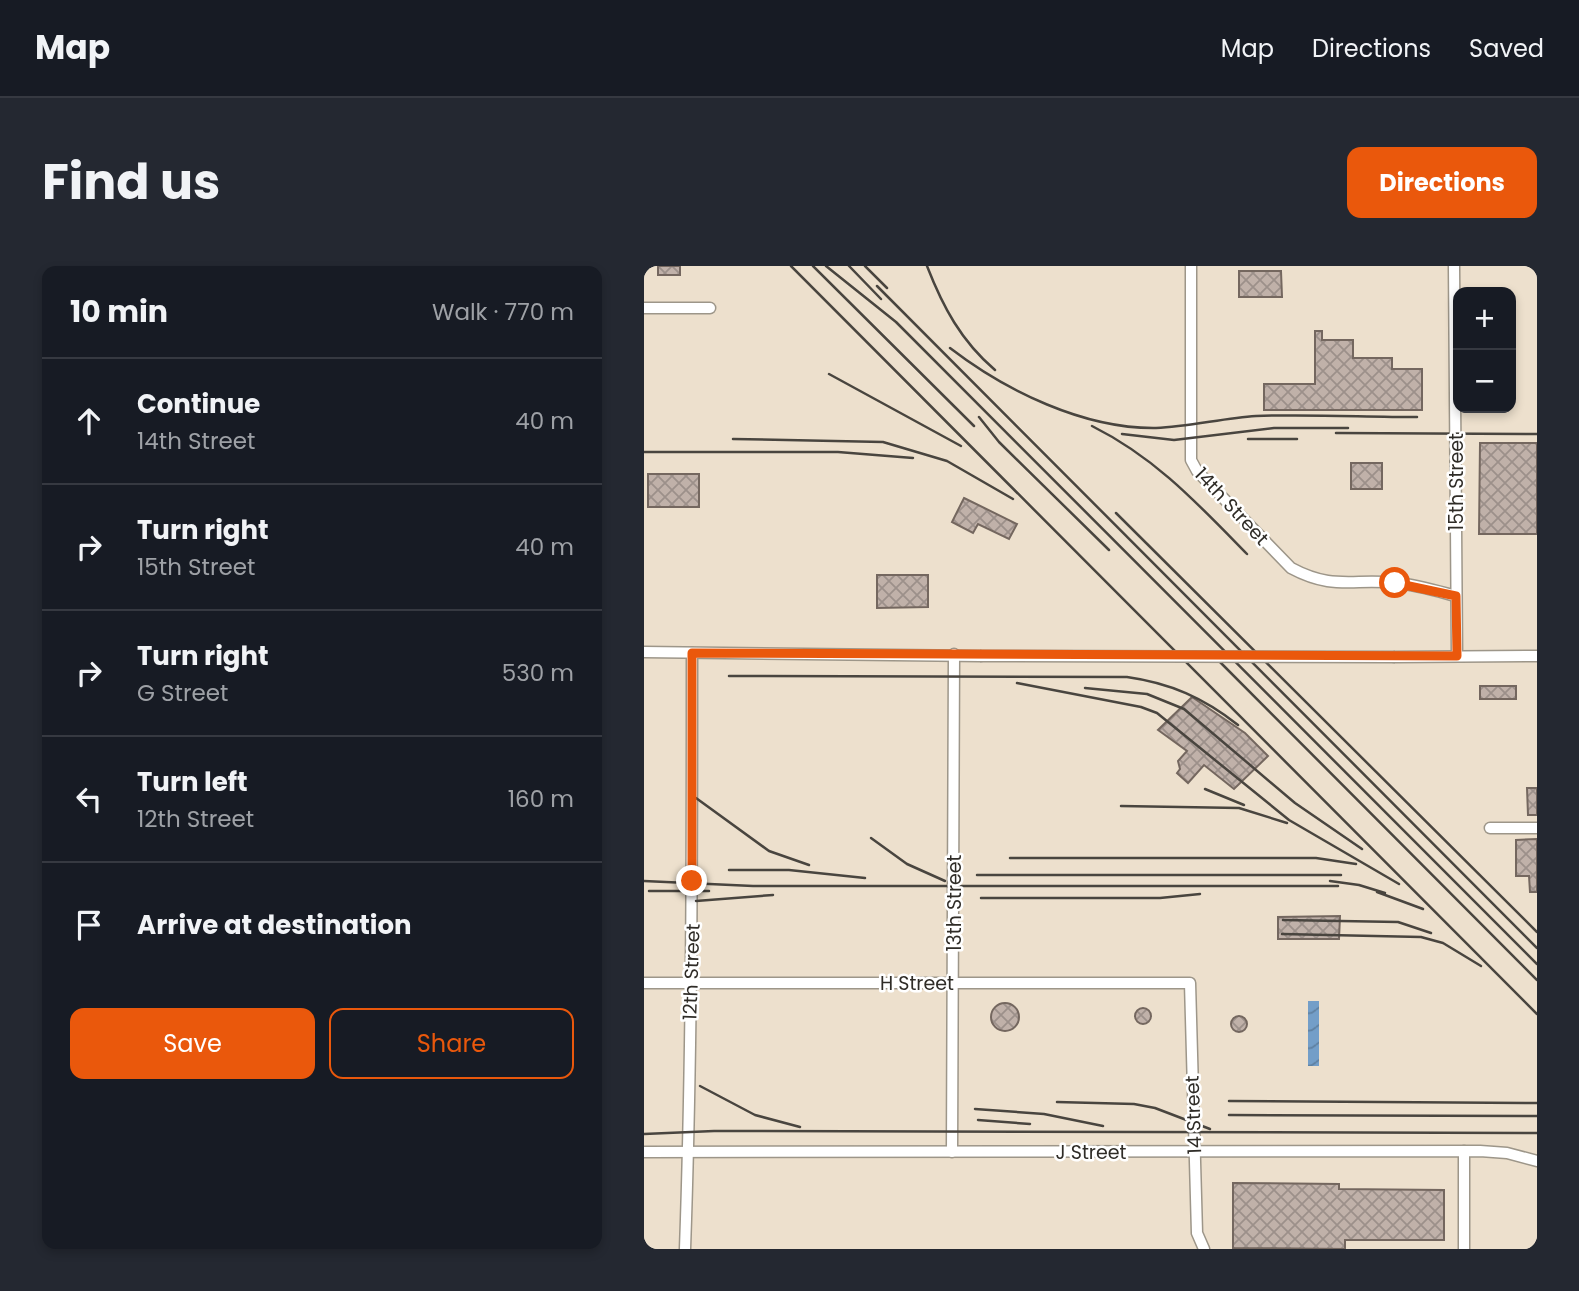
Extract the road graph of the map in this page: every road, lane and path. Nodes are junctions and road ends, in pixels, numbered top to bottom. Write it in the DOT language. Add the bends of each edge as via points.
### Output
graph roads {
  1 [pos="1191,266"];
  2 [pos="1454,266"];
  3 [pos="644,308"];
  4 [pos="710,308"];
  5 [pos="1456,596"];
  6 [pos="644,652"];
  7 [pos="692,653"];
  8 [pos="954,654"];
  9 [pos="1457,656"];
  10 [pos="1537,656"];
  11 [pos="1490,828"];
  12 [pos="1537,828"];
  13 [pos="954,983"];
  14 [pos="1190,983"];
  15 [pos="644,984"];
  16 [pos="689,984"];
  17 [pos="1195,1151"];
  18 [pos="1464,1151"];
  19 [pos="644,1152"];
  20 [pos="688,1152"];
  21 [pos="952,1152"];
  22 [pos="1537,1161"];
  23 [pos="1203,1248"];
  24 [pos="685,1249"];
  25 [pos="1464,1249"];
  1 -- 5 [label="lane, 14th Street" via="1191,460 1197,471 1290,568 1308,577 1325,583 1395,583"];
  2 -- 5 [label="lane, 15th Street"];
  3 -- 4 [label="lane"];
  5 -- 9 [label="lane, 15th Street"];
  6 -- 7 [label="lane"];
  7 -- 8 [label="lane"];
  7 -- 16 [label="lane, 12th Street" via="694,901"];
  8 -- 9 [label="lane, bridge"];
  8 -- 13 [label="lane, 13th Street"];
  9 -- 10 [label="lane"];
  11 -- 12 [label="lane"];
  13 -- 14 [label="lane, H Street"];
  13 -- 16 [label="lane, H Street"];
  13 -- 21 [label="lane, 13th Street"];
  14 -- 17 [label="lane, 14 Street"];
  15 -- 16 [label="lane, H Street"];
  16 -- 20 [label="lane, 12th Street"];
  17 -- 18 [label="lane, J Street"];
  17 -- 21 [label="lane, J Street"];
  17 -- 23 [label="lane, 14 Street" via="1198,1233"];
  18 -- 22 [label="lane, J Street" via="1507,1153"];
  18 -- 25 [label="lane"];
  19 -- 20 [label="lane, J Street"];
  20 -- 21 [label="lane, J Street"];
  20 -- 24 [label="lane, 12th Street"];
}
